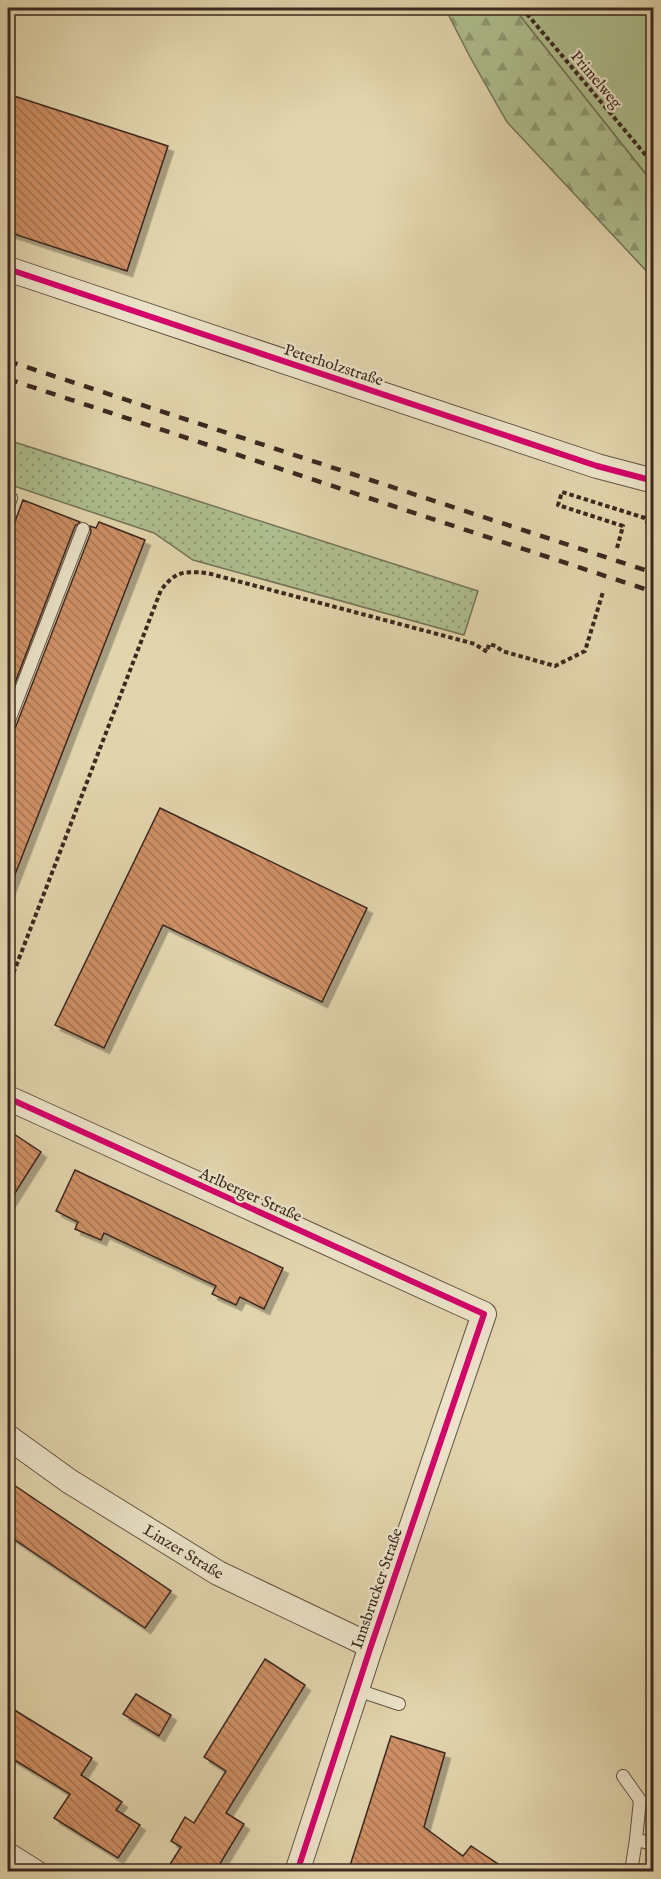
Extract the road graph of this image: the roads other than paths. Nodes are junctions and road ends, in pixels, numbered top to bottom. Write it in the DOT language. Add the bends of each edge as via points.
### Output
graph roads {
  1 [pos="8,269"];
  2 [pos="654,481"];
  3 [pos="83,529"];
  4 [pos="8,723"];
  5 [pos="8,1098"];
  6 [pos="484,1314"];
  7 [pos="8,1437"];
  8 [pos="371,1646"];
  9 [pos="357,1690"];
  10 [pos="399,1704"];
  11 [pos="623,1776"];
  12 [pos="636,1839"];
  13 [pos="654,1845"];
  14 [pos="8,1855"];
  15 [pos="35,1872"];
  16 [pos="297,1872"];
  17 [pos="631,1872"];
  1 -- 2 [label="street, Peterholzstraße" via="597,466"];
  3 -- 4 [label="lane"];
  5 -- 6 [label="street, Arlberger Straße"];
  6 -- 8 [label="street, Innsbrucker Straße"];
  7 -- 8 [label="street, Linzer Straße" via="69,1481 218,1573"];
  8 -- 9 [label="street, Innsbrucker Straße"];
  9 -- 10 [label="lane"];
  9 -- 16 [label="street, Innsbrucker Straße"];
  11 -- 12 [label="lane" via="640,1800"];
  12 -- 13 [label="lane"];
  12 -- 17 [label="lane"];
  14 -- 15 [label="street"];
}
